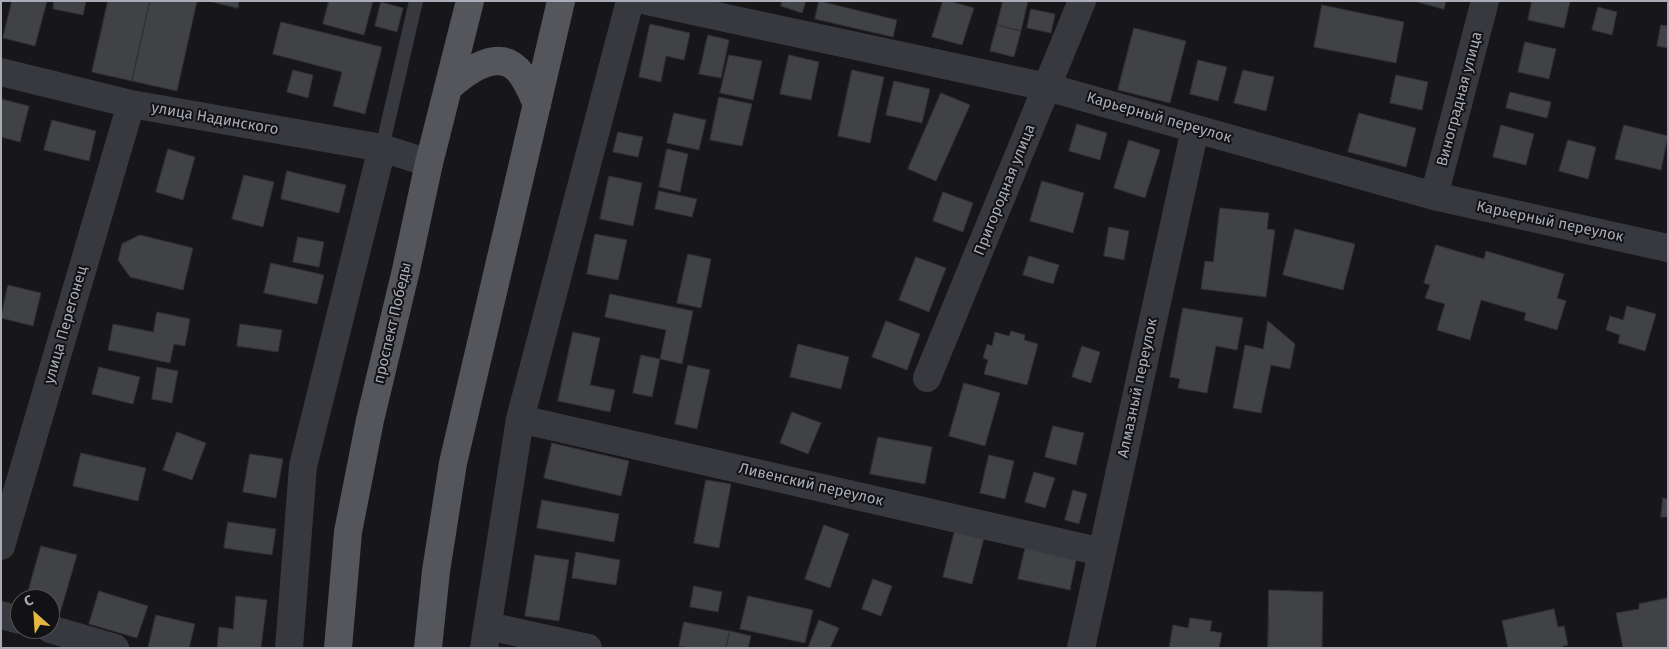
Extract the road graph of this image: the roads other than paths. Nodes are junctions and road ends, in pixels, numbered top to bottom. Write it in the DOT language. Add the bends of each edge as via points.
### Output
graph roads {
  1 [pos="416,1"];
  2 [pos="470,1"];
  3 [pos="561,1"];
  4 [pos="630,1"];
  5 [pos="647,1"];
  6 [pos="1082,1"];
  7 [pos="1485,1"];
  8 [pos="1,72"];
  9 [pos="449,87"];
  10 [pos="1047,87"];
  11 [pos="131,104"];
  12 [pos="536,105"];
  13 [pos="1195,129"];
  14 [pos="382,148"];
  15 [pos="429,163"];
  16 [pos="1434,196"];
  17 [pos="1668,248"];
  18 [pos="927,378"];
  19 [pos="520,419"];
  20 [pos="1,546"];
  21 [pos="1102,552"];
  22 [pos="60,632"];
  23 [pos="486,637"];
  24 [pos="115,648"];
  25 [pos="289,648"];
  26 [pos="338,648"];
  27 [pos="428,648"];
  28 [pos="588,648"];
  29 [pos="1081,648"];
  1 -- 14 [label="lane"];
  2 -- 9 [label="main road, проспект Победы"];
  3 -- 12 [label="main road"];
  4 -- 19 [label="street"];
  5 -- 10 [label="street, Карьерный переулок"];
  6 -- 10 [label="street, Пригородная улица"];
  7 -- 16 [label="street, Виноградная улица"];
  8 -- 11 [label="street, улица Надинского"];
  9 -- 12 [label="main road" via="479,66 503,61 517,69 528,84"];
  9 -- 15 [label="main road, проспект Победы"];
  10 -- 13 [label="street, Карьерный переулок"];
  10 -- 18 [label="street, Пригородная улица"];
  11 -- 14 [label="street, улица Надинского"];
  11 -- 20 [label="street, улица Перегонец"];
  12 -- 27 [label="main road" via="453,463"];
  13 -- 16 [label="street, Карьерный переулок"];
  13 -- 21 [label="street, Алмазный переулок"];
  14 -- 15 [label="street, улица Надинского"];
  14 -- 25 [label="street" via="303,466"];
  15 -- 26 [label="main road, проспект Победы" via="370,420 348,532"];
  16 -- 17 [label="street, Карьерный переулок"];
  19 -- 21 [label="street, Ливенский переулок"];
  19 -- 23 [label="street"];
  21 -- 29 [label="street, Алмазный переулок"];
  22 -- 24 [label="street"];
  23 -- 28 [label="street"];
}
